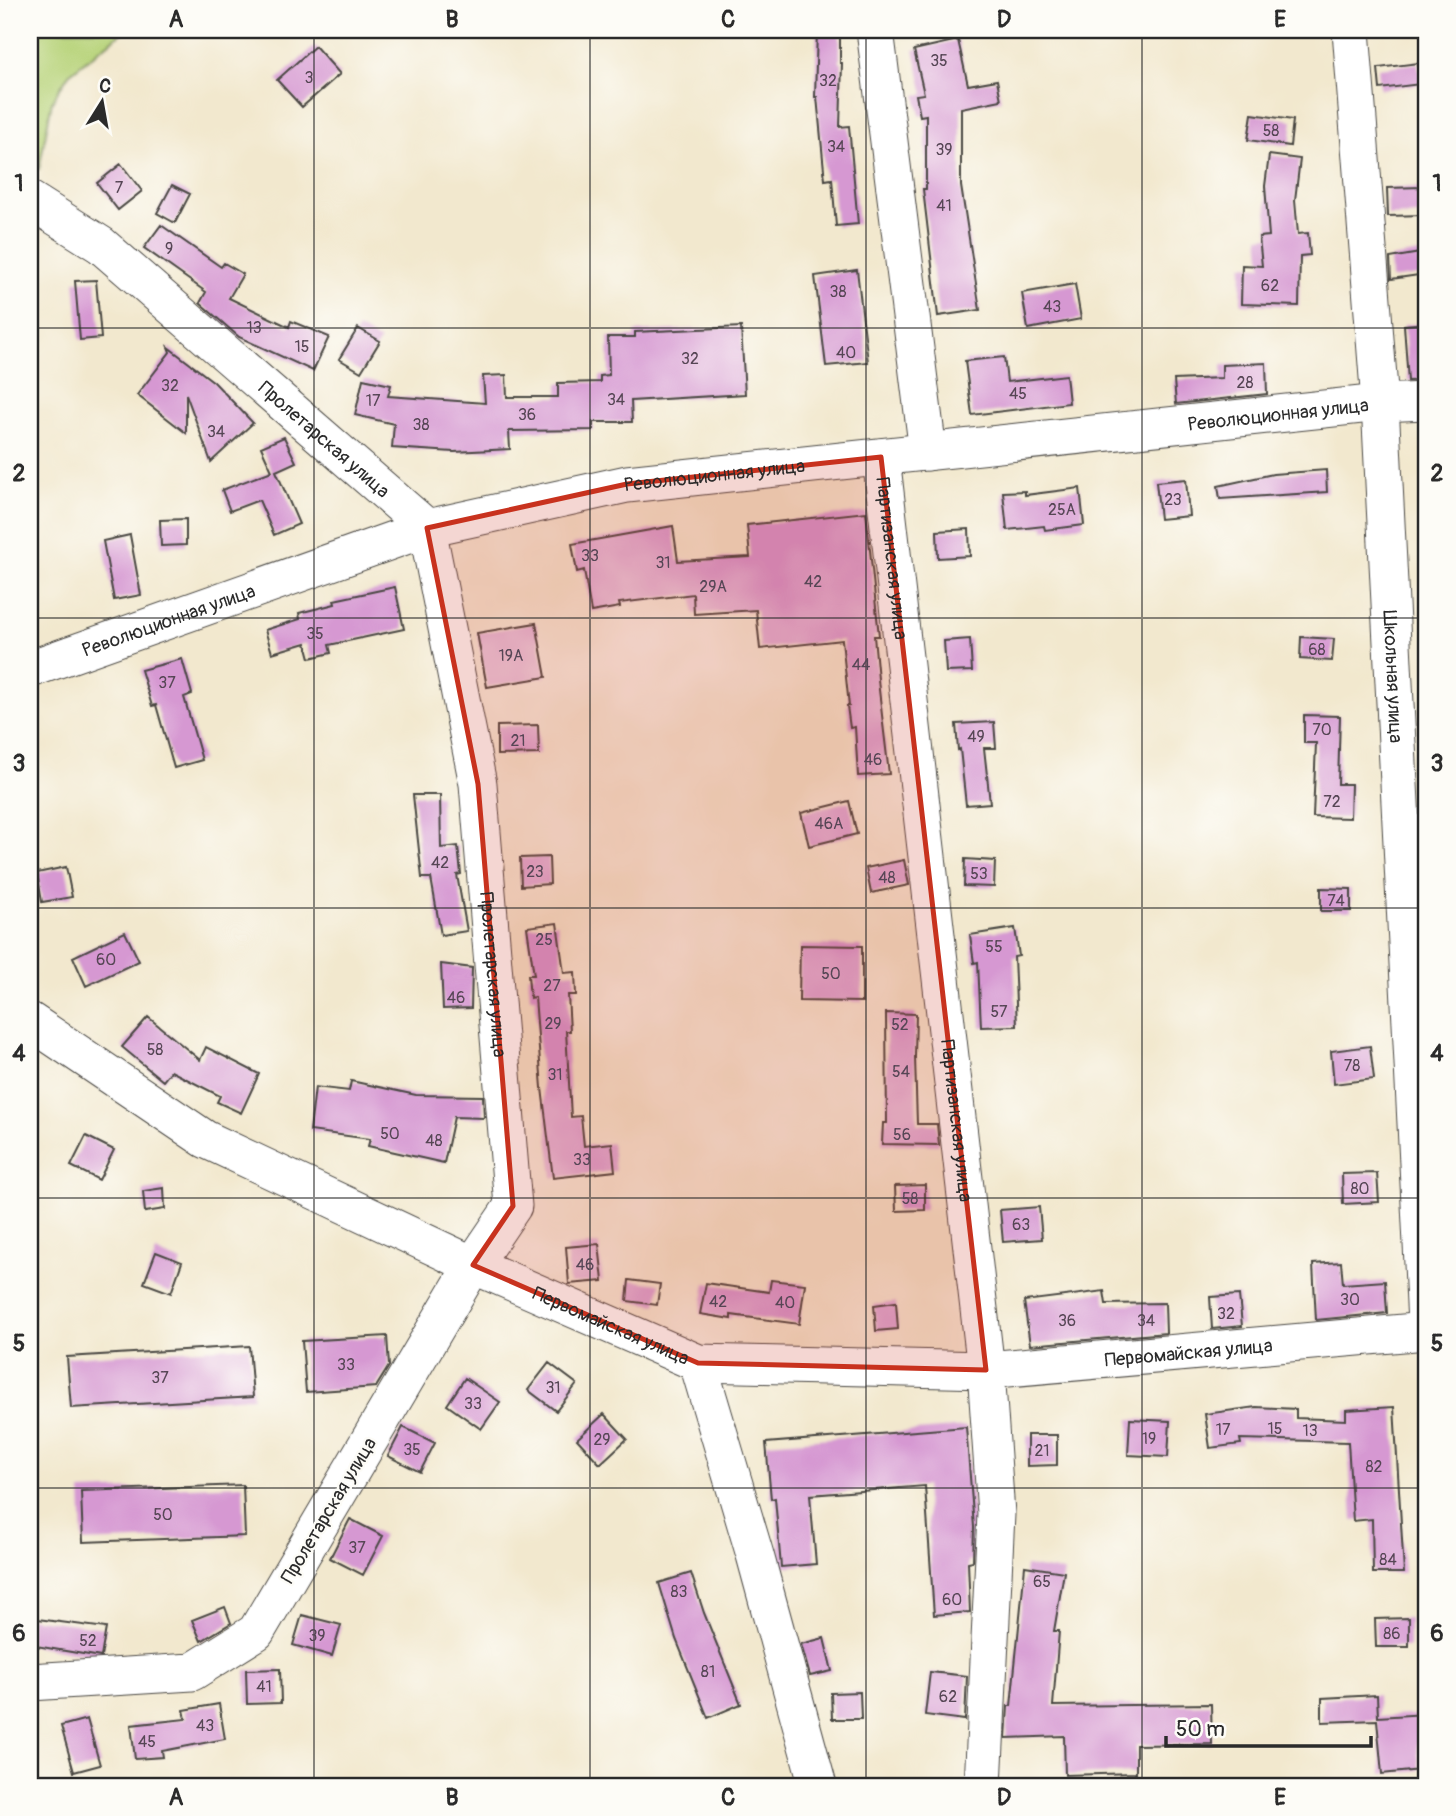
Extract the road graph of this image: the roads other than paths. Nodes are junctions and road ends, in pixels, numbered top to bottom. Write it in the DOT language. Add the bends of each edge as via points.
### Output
graph roads {
  1 [pos="875,30"];
  2 [pos="1352,30"];
  3 [pos="30,200"];
  4 [pos="1426,401"];
  5 [pos="1380,403"];
  6 [pos="928,452"];
  7 [pos="881,457"];
  8 [pos="427,528"];
  9 [pos="30,669"];
  10 [pos="30,1021"];
  11 [pos="473,1265"];
  12 [pos="1426,1324"];
  13 [pos="1426,1331"];
  14 [pos="698,1363"];
  15 [pos="986,1370"];
  16 [pos="30,1682"];
  17 [pos="818,1786"];
  18 [pos="983,1786"];
  1 -- 6 [label="street"];
  2 -- 5 [label="street, Школьная улица"];
  3 -- 8 [label="street, Пролетарская улица" via="101,245"];
  4 -- 5 [label="street, Революционная улица"];
  5 -- 6 [label="street, Революционная улица"];
  5 -- 12 [label="street, Школьная улица"];
  6 -- 7 [label="street, Революционная улица"];
  7 -- 8 [label="street, Революционная улица" via="627,484"];
  7 -- 15 [label="street, Партизанская улица"];
  8 -- 9 [label="street, Революционная улица"];
  8 -- 11 [label="street, Пролетарская улица" via="478,784 513,1206"];
  10 -- 11 [label="street, Первомайская улица" via="205,1139"];
  11 -- 14 [label="street, Первомайская улица"];
  11 -- 16 [label="street, Пролетарская улица" via="256,1632 192,1672"];
  13 -- 15 [label="street, Первомайская улица"];
  14 -- 15 [label="street, Первомайская улица"];
  14 -- 17 [label="street"];
  15 -- 18 [label="street, Партизанская улица" via="996,1514"];
}
